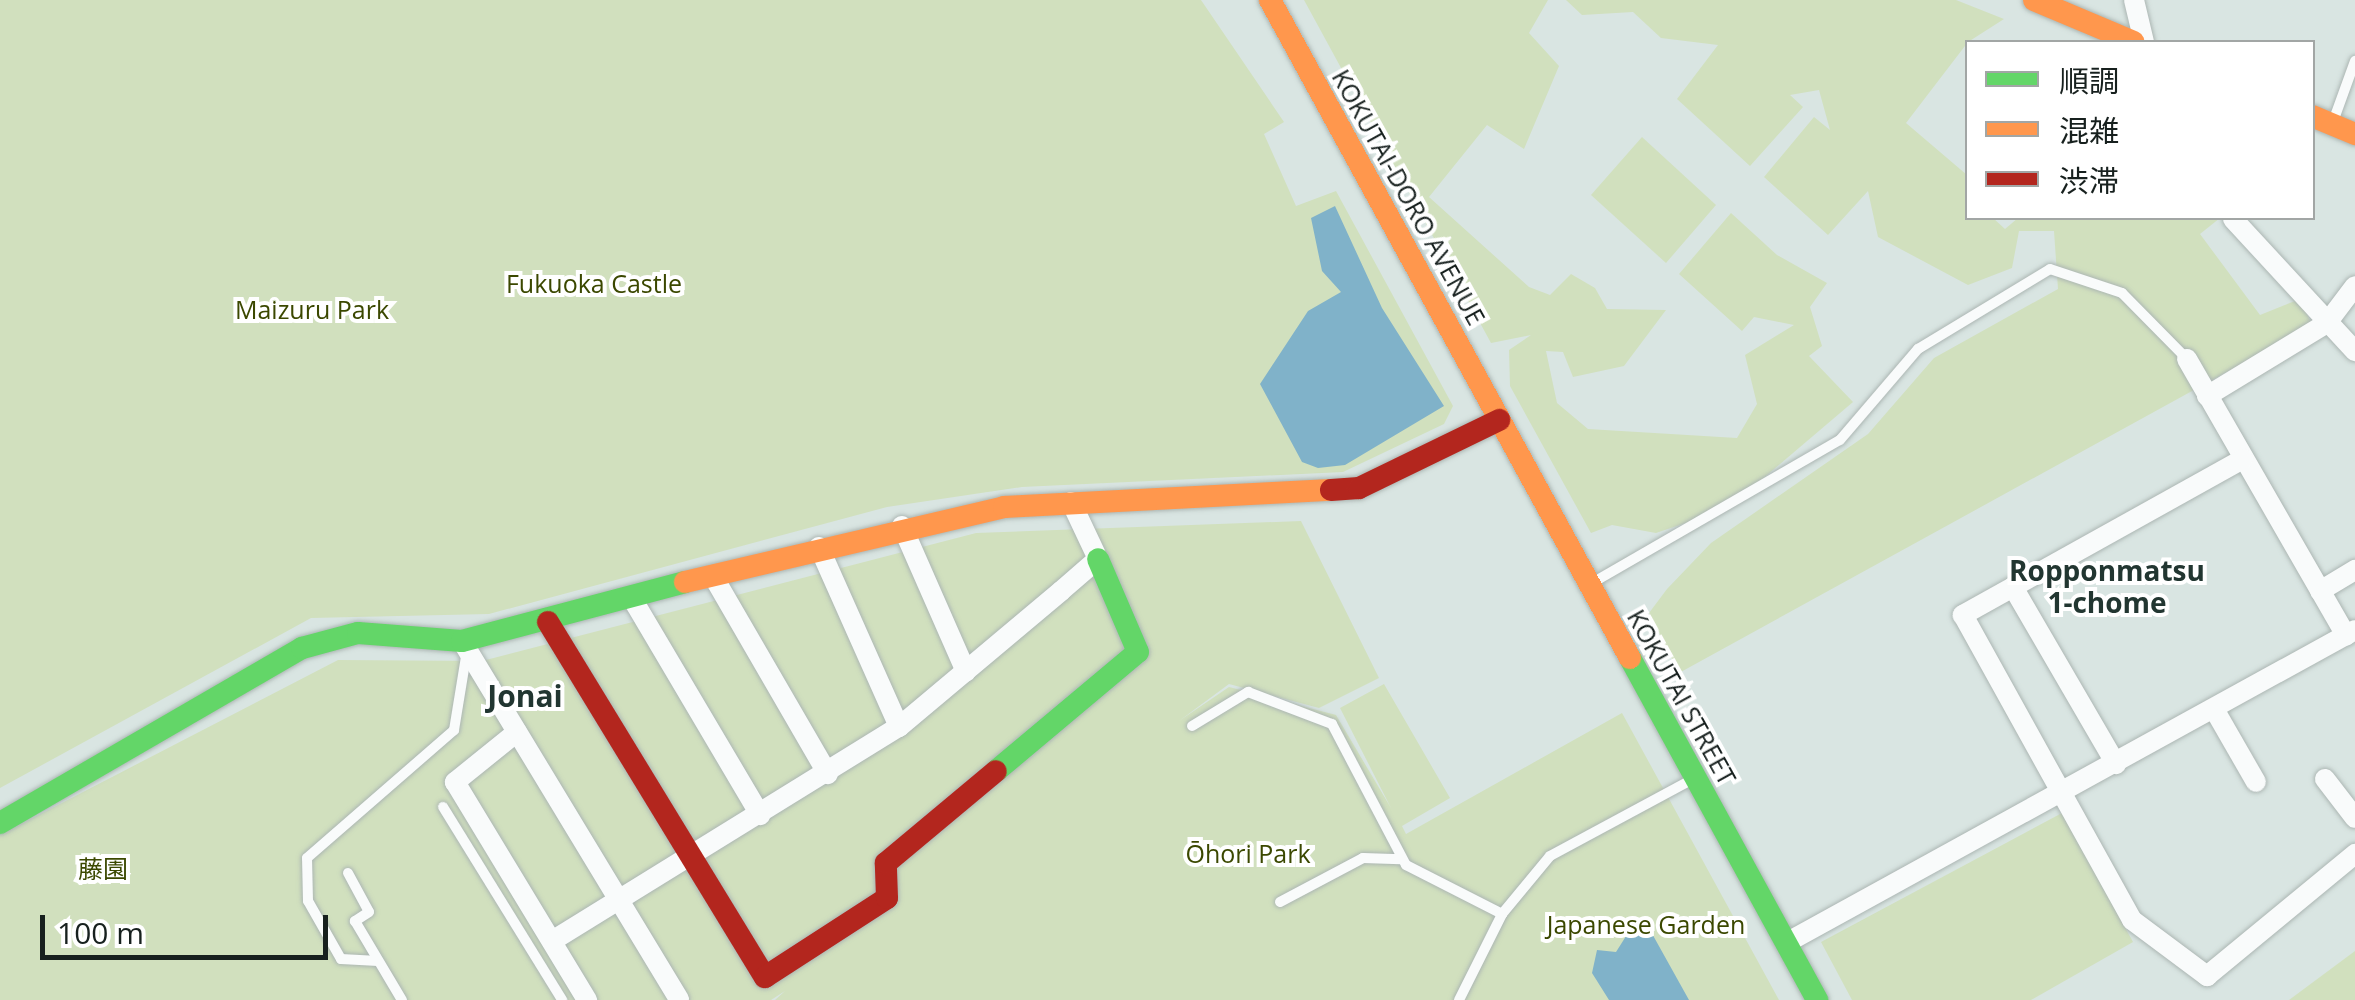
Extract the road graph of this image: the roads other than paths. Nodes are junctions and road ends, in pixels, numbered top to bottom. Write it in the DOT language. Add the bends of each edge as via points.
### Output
graph roads {
  1 [pos="1270,0"];
  2 [pos="2034,0"];
  3 [pos="2134,0"];
  4 [pos="2129,40"];
  5 [pos="2144,40"];
  6 [pos="2355,61"];
  7 [pos="2322,120"];
  8 [pos="2355,134"];
  9 [pos="2234,220"];
  10 [pos="2355,286"];
  11 [pos="2327,323"];
  12 [pos="2355,351"];
  13 [pos="2186,359"];
  14 [pos="2207,396"];
  15 [pos="1499,420"];
  16 [pos="2244,460"];
  17 [pos="1071,502"];
  18 [pos="902,526"];
  19 [pos="820,548"];
  20 [pos="1098,559"];
  21 [pos="2355,570"];
  22 [pos="713,576"];
  23 [pos="1589,585"];
  24 [pos="2014,587"];
  25 [pos="2320,591"];
  26 [pos="633,600"];
  27 [pos="548,622"];
  28 [pos="2350,632"];
  29 [pos="462,641"];
  30 [pos="966,672"];
  31 [pos="2214,709"];
  32 [pos="1192,726"];
  33 [pos="898,727"];
  34 [pos="517,732"];
  35 [pos="2116,764"];
  36 [pos="828,774"];
  37 [pos="1696,778"];
  38 [pos="2325,779"];
  39 [pos="2256,782"];
  40 [pos="2061,794"];
  41 [pos="443,807"];
  42 [pos="760,815"];
  43 [pos="2355,818"];
  44 [pos="0,823"];
  45 [pos="2355,854"];
  46 [pos="689,858"];
  47 [pos="1401,859"];
  48 [pos="348,873"];
  49 [pos="620,900"];
  50 [pos="1280,902"];
  51 [pos="1502,914"];
  52 [pos="552,941"];
  53 [pos="1786,943"];
  54 [pos="378,961"];
  55 [pos="402,1000"];
  56 [pos="562,1000"];
  57 [pos="587,1000"];
  58 [pos="679,1000"];
  59 [pos="1459,1000"];
  60 [pos="1816,1000"];
  1 -- 15 [label="main road, KOKUTAI-DORO AVENUE"];
  2 -- 4 [label="main road"];
  3 -- 5 [label="street"];
  6 -- 7 [label="lane"];
  7 -- 8 [label="main road"];
  9 -- 11 [label="street"];
  10 -- 11 [label="street"];
  11 -- 12 [label="street"];
  11 -- 14 [label="street"];
  13 -- 14 [label="street"];
  13 -- 23 [label="lane" via="2122,293 2050,269 1918,349 1840,440"];
  14 -- 16 [label="street"];
  15 -- 17 [label="main road" via="1358,488"];
  15 -- 23 [label="main road, KOKUTAI STREET"];
  16 -- 24 [label="street"];
  16 -- 25 [label="street"];
  17 -- 18 [label="main road"];
  17 -- 20 [label="street"];
  18 -- 19 [label="main road"];
  18 -- 30 [label="street"];
  19 -- 22 [label="main road"];
  19 -- 33 [label="street"];
  20 -- 30 [label="street"];
  20 -- 46 [label="main road" via="1138,652 886,863 886,898 765,977"];
  21 -- 25 [label="street"];
  22 -- 26 [label="main road"];
  22 -- 36 [label="street"];
  23 -- 37 [label="main road, KOKUTAI STREET"];
  24 -- 35 [label="street"];
  24 -- 40 [label="street" via="1963,615"];
  25 -- 28 [label="street"];
  26 -- 27 [label="main road"];
  26 -- 42 [label="street"];
  27 -- 29 [label="main road"];
  27 -- 46 [label="main road"];
  28 -- 31 [label="street"];
  29 -- 34 [label="street"];
  29 -- 44 [label="main road" via="358,633 302,648"];
  29 -- 54 [label="lane" via="465,693 454,730 307,858 308,901 341,960"];
  30 -- 33 [label="street"];
  31 -- 35 [label="street"];
  31 -- 39 [label="street"];
  32 -- 47 [label="lane" via="1248,692 1332,724"];
  33 -- 36 [label="street"];
  34 -- 49 [label="street"];
  34 -- 52 [label="street" via="455,782"];
  35 -- 40 [label="street"];
  36 -- 42 [label="street"];
  37 -- 51 [label="lane" via="1550,856"];
  37 -- 53 [label="main road, KOKUTAI STREET"];
  38 -- 43 [label="street"];
  40 -- 45 [label="street" via="2132,920 2207,976"];
  40 -- 53 [label="street"];
  41 -- 56 [label="lane"];
  42 -- 46 [label="street"];
  46 -- 49 [label="street"];
  47 -- 50 [label="lane" via="1363,858"];
  47 -- 51 [label="lane"];
  48 -- 54 [label="lane" via="369,912 355,921"];
  49 -- 52 [label="street"];
  49 -- 58 [label="street"];
  51 -- 59 [label="lane"];
  52 -- 57 [label="street"];
  53 -- 60 [label="main road, KOKUTAI STREET"];
  54 -- 55 [label="lane"];
}
